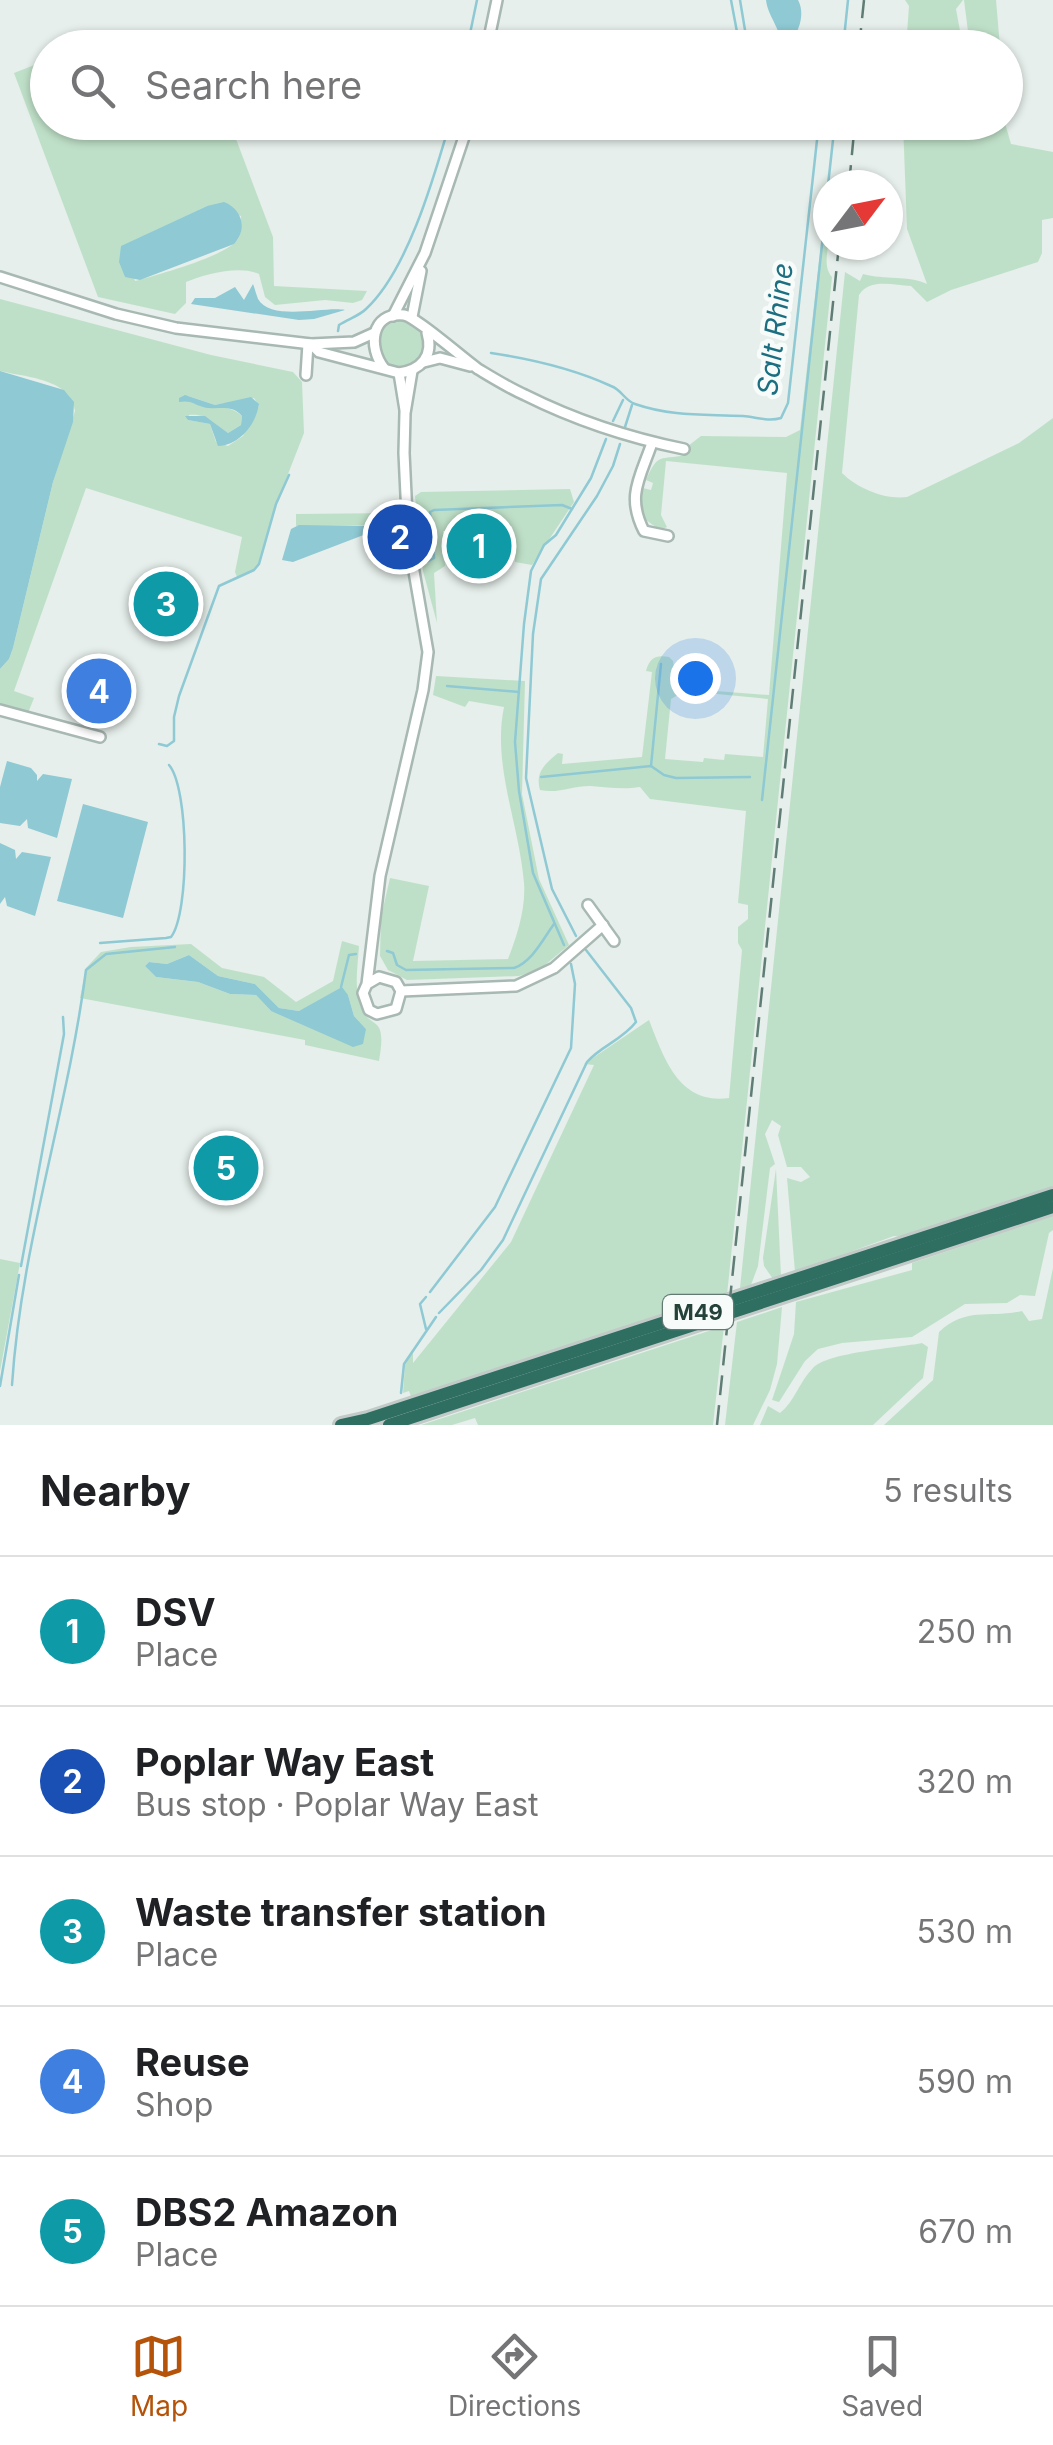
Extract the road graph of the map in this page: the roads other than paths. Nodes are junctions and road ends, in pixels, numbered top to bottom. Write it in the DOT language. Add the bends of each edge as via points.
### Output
graph roads {
  1 [pos="497,0"];
  2 [pos="491,30"];
  3 [pos="462,140"];
  4 [pos="424,253"];
  5 [pos="0,277"];
  6 [pos="393,316"];
  7 [pos="412,317"];
  8 [pos="426,330"];
  9 [pos="374,333"];
  10 [pos="310,344"];
  11 [pos="424,362"];
  12 [pos="384,368"];
  13 [pos="412,371"];
  14 [pos="482,371"];
  15 [pos="399,373"];
  16 [pos="306,375"];
  17 [pos="405,413"];
  18 [pos="652,443"];
  19 [pos="684,449"];
  20 [pos="668,536"];
  21 [pos="0,710"];
  22 [pos="100,737"];
  23 [pos="588,904"];
  24 [pos="603,925"];
  25 [pos="614,941"];
  26 [pos="369,950"];
  27 [pos="380,976"];
  28 [pos="367,984"];
  29 [pos="400,992"];
  30 [pos="1053,1195"];
  31 [pos="1053,1207"];
  32 [pos="342,1425"];
  33 [pos="389,1425"];
  1 -- 2 [label="street"];
  3 -- 4 [label="street"];
  4 -- 6 [label="street"];
  4 -- 7 [label="street"];
  5 -- 10 [label="street" via="176,328"];
  6 -- 7 [label="street"];
  6 -- 9 [label="street"];
  7 -- 8 [label="street"];
  8 -- 11 [label="street" via="430,347"];
  8 -- 14 [label="street"];
  9 -- 10 [label="street" via="354,342"];
  9 -- 12 [label="street" via="375,357"];
  10 -- 12 [label="street"];
  10 -- 16 [label="street"];
  11 -- 13 [label="street"];
  11 -- 14 [label="street" via="454,360"];
  12 -- 15 [label="street"];
  13 -- 15 [label="street"];
  13 -- 17 [label="street"];
  14 -- 18 [label="street" via="525,396"];
  15 -- 17 [label="street"];
  17 -- 26 [label="street" via="408,537 428,652"];
  18 -- 19 [label="street"];
  18 -- 20 [label="street" via="634,511 644,532"];
  21 -- 22 [label="street"];
  23 -- 24 [label="street"];
  24 -- 25 [label="street"];
  24 -- 29 [label="street" via="554,968 516,986"];
  26 -- 27 [label="street"];
  26 -- 28 [label="street"];
  27 -- 28 [label="street"];
  27 -- 29 [label="street" via="396,982"];
  28 -- 29 [label="street" via="364,1002 378,1014 396,1009"];
  30 -- 32 [label="highway, M49"];
  31 -- 33 [label="highway, M49"];
}
